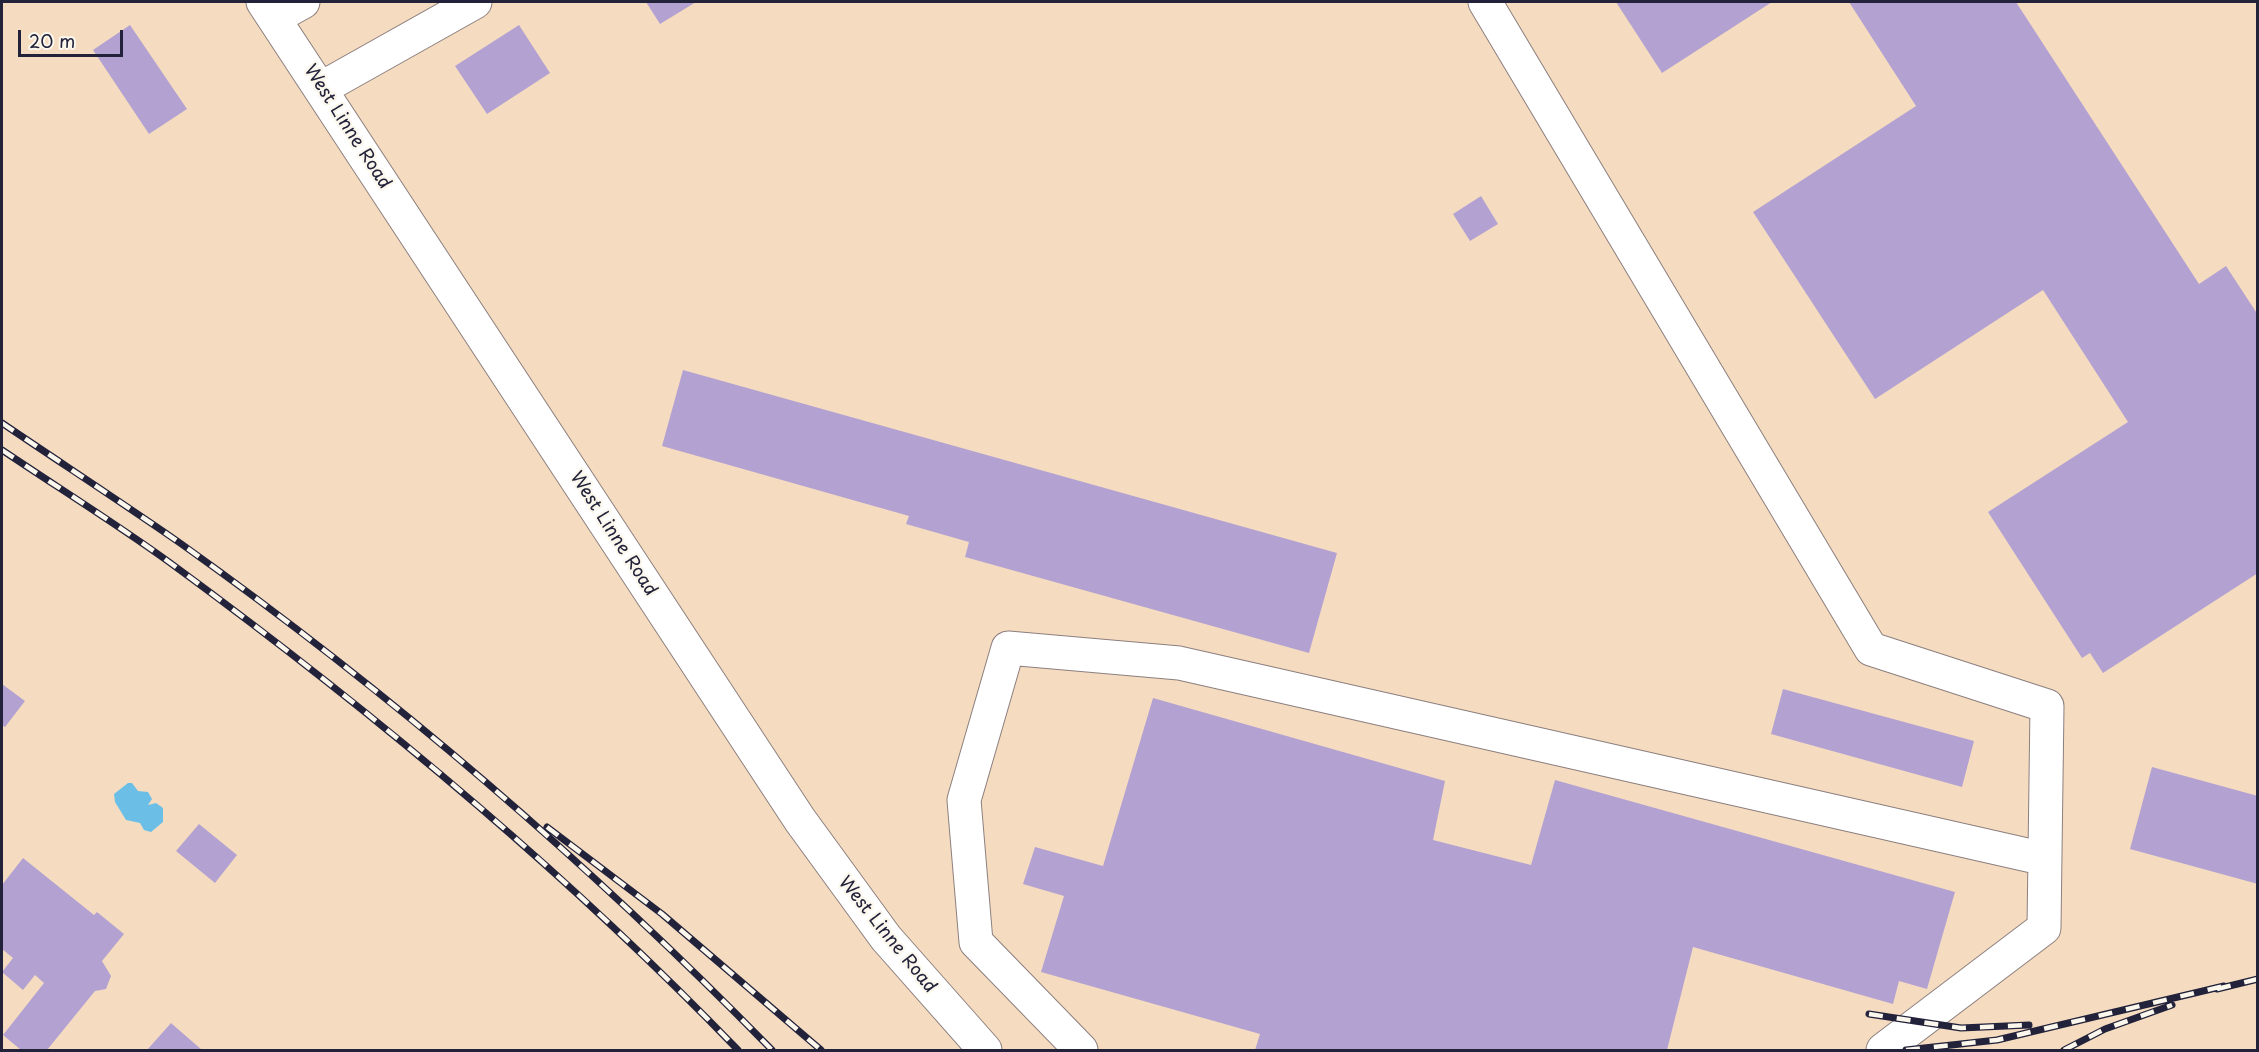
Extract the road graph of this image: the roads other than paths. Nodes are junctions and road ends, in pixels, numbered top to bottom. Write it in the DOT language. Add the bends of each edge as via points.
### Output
graph roads {
  1 [pos="303,2"];
  2 [pos="475,2"];
  3 [pos="1485,2"];
  4 [pos="268,10"];
  5 [pos="322,88"];
  6 [pos="2045,859"];
  7 [pos="985,1050"];
  8 [pos="1082,1050"];
  9 [pos="1883,1050"];
  1 -- 4 [label="street"];
  2 -- 5 [label="street"];
  3 -- 6 [label="street" via="1871,649 2047,706"];
  4 -- 5 [label="street, West Linne Road"];
  5 -- 7 [label="street, West Linne Road" via="800,820 886,938"];
  6 -- 8 [label="street" via="1179,663 1008,648 964,800 976,942"];
  6 -- 9 [label="street" via="2044,928"];
}
